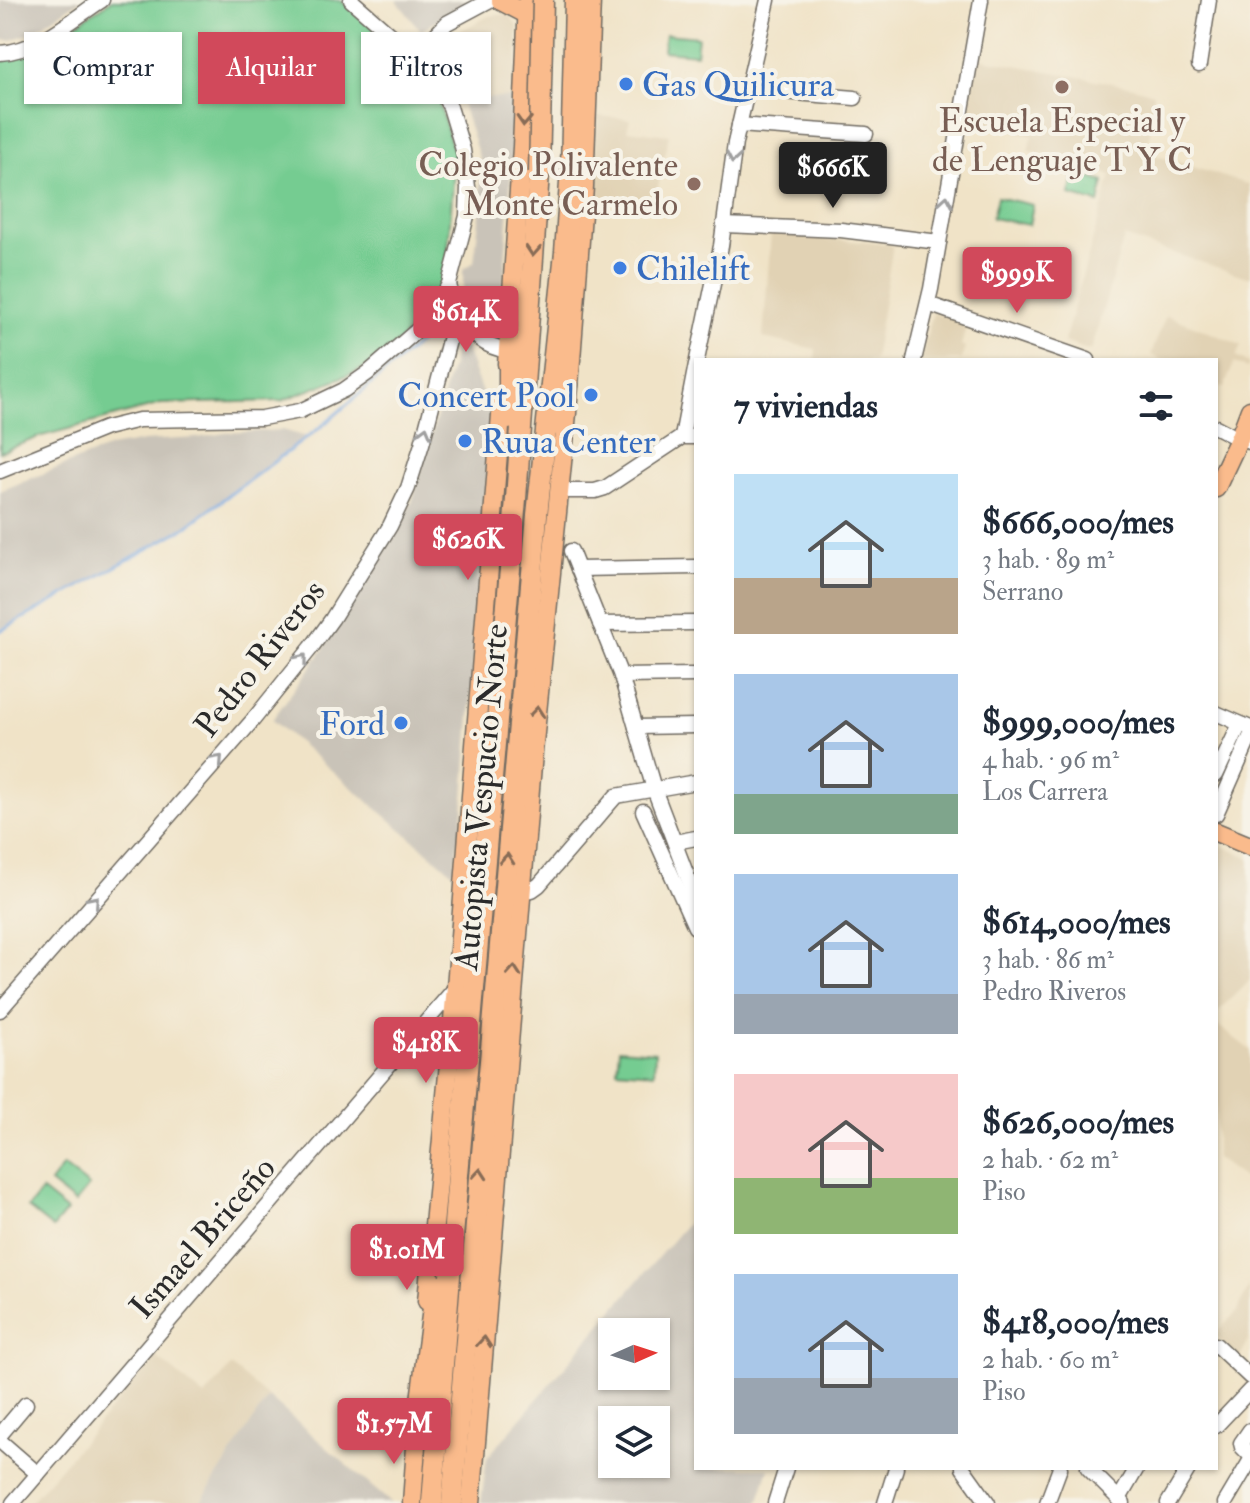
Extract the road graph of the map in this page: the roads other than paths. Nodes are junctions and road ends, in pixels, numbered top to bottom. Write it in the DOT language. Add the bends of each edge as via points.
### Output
graph roads {
  1 [pos="102,0"];
  2 [pos="351,0"];
  3 [pos="556,0"];
  4 [pos="575,0"];
  5 [pos="591,0"];
  6 [pos="768,0"];
  7 [pos="981,0"];
  8 [pos="1209,0"];
  9 [pos="494,1"];
  10 [pos="533,5"];
  11 [pos="388,32"];
  12 [pos="438,32"];
  13 [pos="0,53"];
  14 [pos="1199,65"];
  15 [pos="748,89"];
  16 [pos="855,98"];
  17 [pos="448,104"];
  18 [pos="739,125"];
  19 [pos="866,134"];
  20 [pos="724,225"];
  21 [pos="939,242"];
  22 [pos="449,284"];
  23 [pos="928,304"];
  24 [pos="454,308"];
  25 [pos="509,351"];
  26 [pos="697,358"];
  27 [pos="914,358"];
  28 [pos="1082,358"];
  29 [pos="694,383"];
  30 [pos="568,385"];
  31 [pos="1250,410"];
  32 [pos="1218,428"];
  33 [pos="689,437"];
  34 [pos="1245,441"];
  35 [pos="0,471"];
  36 [pos="1218,485"];
  37 [pos="560,491"];
  38 [pos="516,499"];
  39 [pos="537,515"];
  40 [pos="571,551"];
  41 [pos="694,567"];
  42 [pos="578,569"];
  43 [pos="694,623"];
  44 [pos="600,624"];
  45 [pos="694,675"];
  46 [pos="621,676"];
  47 [pos="1218,714"];
  48 [pos="694,726"];
  49 [pos="1245,726"];
  50 [pos="636,727"];
  51 [pos="1250,737"];
  52 [pos="1218,770"];
  53 [pos="1218,772"];
  54 [pos="1232,777"];
  55 [pos="694,782"];
  56 [pos="654,789"];
  57 [pos="1218,809"];
  58 [pos="643,811"];
  59 [pos="1218,833"];
  60 [pos="694,838"];
  61 [pos="675,842"];
  62 [pos="1250,846"];
  63 [pos="694,888"];
  64 [pos="521,891"];
  65 [pos="694,924"];
  66 [pos="0,1010"];
  67 [pos="445,1014"];
  68 [pos="458,1175"];
  69 [pos="1218,1353"];
  70 [pos="1250,1377"];
  71 [pos="1250,1390"];
  72 [pos="26,1404"];
  73 [pos="1218,1424"];
  74 [pos="1250,1430"];
  75 [pos="417,1431"];
  76 [pos="0,1435"];
  77 [pos="0,1441"];
  78 [pos="1250,1458"];
  79 [pos="785,1470"];
  80 [pos="895,1470"];
  81 [pos="964,1470"];
  82 [pos="1059,1470"];
  83 [pos="1090,1470"];
  84 [pos="1136,1470"];
  85 [pos="1188,1470"];
  86 [pos="38,1474"];
  87 [pos="0,1497"];
  88 [pos="1121,1501"];
  89 [pos="7,1503"];
  90 [pos="13,1503"];
  91 [pos="412,1503"];
  92 [pos="432,1503"];
  93 [pos="452,1503"];
  94 [pos="471,1503"];
  95 [pos="775,1503"];
  96 [pos="885,1503"];
  97 [pos="988,1503"];
  98 [pos="1047,1503"];
  99 [pos="1168,1503"];
  100 [pos="1225,1503"];
  1 -- 13 [label="street" via="37,43"];
  2 -- 11 [label="street"];
  3 -- 10 [label="main road"];
  4 -- 39 [label="highway, Autopista Vespucio Norte" via="571,169"];
  5 -- 30 [label="main road" via="584,187"];
  6 -- 15 [label="street"];
  21 -- 7 [label="street, one-way"];
  8 -- 14 [label="street"];
  9 -- 10 [label="main road"];
  9 -- 12 [label="street"];
  10 -- 25 [label="main road, one-way"];
  10 -- 38 [label="highway, Autopista Vespucio Norte, one-way, bridge" via="539,173"];
  15 -- 16 [label="street"];
  15 -- 18 [label="street"];
  17 -- 22 [label="street" via="468,187 467,216"];
  18 -- 19 [label="street"];
  18 -- 20 [label="street, one-way"];
  20 -- 21 [label="street" via="841,230"];
  20 -- 26 [label="street"];
  21 -- 23 [label="street"];
  22 -- 24 [label="street, Pedro Riveros"];
  22 -- 35 [label="street" via="436,309 398,348 344,390 300,411 262,418 139,420"];
  23 -- 27 [label="street"];
  23 -- 28 [label="street"];
  24 -- 25 [label="street" via="482,342"];
  66 -- 24 [label="street, Pedro Riveros, one-way" via="253,720 353,586 408,488"];
  25 -- 38 [label="highway"];
  25 -- 67 [label="main road" via="456,987"];
  29 -- 33 [label="street"];
  30 -- 37 [label="main road"];
  30 -- 39 [label="highway"];
  31 -- 34 [label="main road"];
  32 -- 34 [label="street"];
  33 -- 37 [label="street" via="605,488"];
  34 -- 36 [label="main road"];
  64 -- 37 [label="main road, one-way"];
  38 -- 68 [label="highway, Autopista Vespucio Norte"];
  93 -- 39 [label="highway, Autopista Vespucio Norte, one-way"];
  40 -- 42 [label="street"];
  41 -- 42 [label="street"];
  42 -- 44 [label="street"];
  43 -- 44 [label="street"];
  44 -- 46 [label="street"];
  45 -- 46 [label="street"];
  46 -- 50 [label="street"];
  47 -- 49 [label="street"];
  48 -- 50 [label="street"];
  49 -- 52 [label="street"];
  50 -- 56 [label="street"];
  51 -- 54 [label="street"];
  53 -- 54 [label="street"];
  54 -- 57 [label="street"];
  55 -- 56 [label="street"];
  56 -- 61 [label="street"];
  56 -- 64 [label="street" via="616,796 539,885"];
  58 -- 65 [label="street"];
  59 -- 62 [label="main road"];
  60 -- 61 [label="street"];
  61 -- 63 [label="street"];
  94 -- 64 [label="main road, one-way"];
  67 -- 75 [label="main road"];
  67 -- 86 [label="street, Ismael Briceño"];
  68 -- 75 [label="highway" via="438,1273"];
  68 -- 92 [label="highway, Autopista Vespucio Norte"];
  69 -- 70 [label="street"];
  71 -- 73 [label="street"];
  72 -- 76 [label="street"];
  74 -- 78 [label="street" via="1241,1443"];
  75 -- 91 [label="main road"];
  77 -- 86 [label="street"];
  78 -- 100 [label="street"];
  79 -- 95 [label="street"];
  80 -- 96 [label="street"];
  81 -- 97 [label="street"];
  82 -- 98 [label="street"];
  83 -- 88 [label="street"];
  84 -- 88 [label="street"];
  85 -- 99 [label="street"];
  86 -- 90 [label="street, Ismael Briceño"];
  87 -- 89 [label="street"];
}
